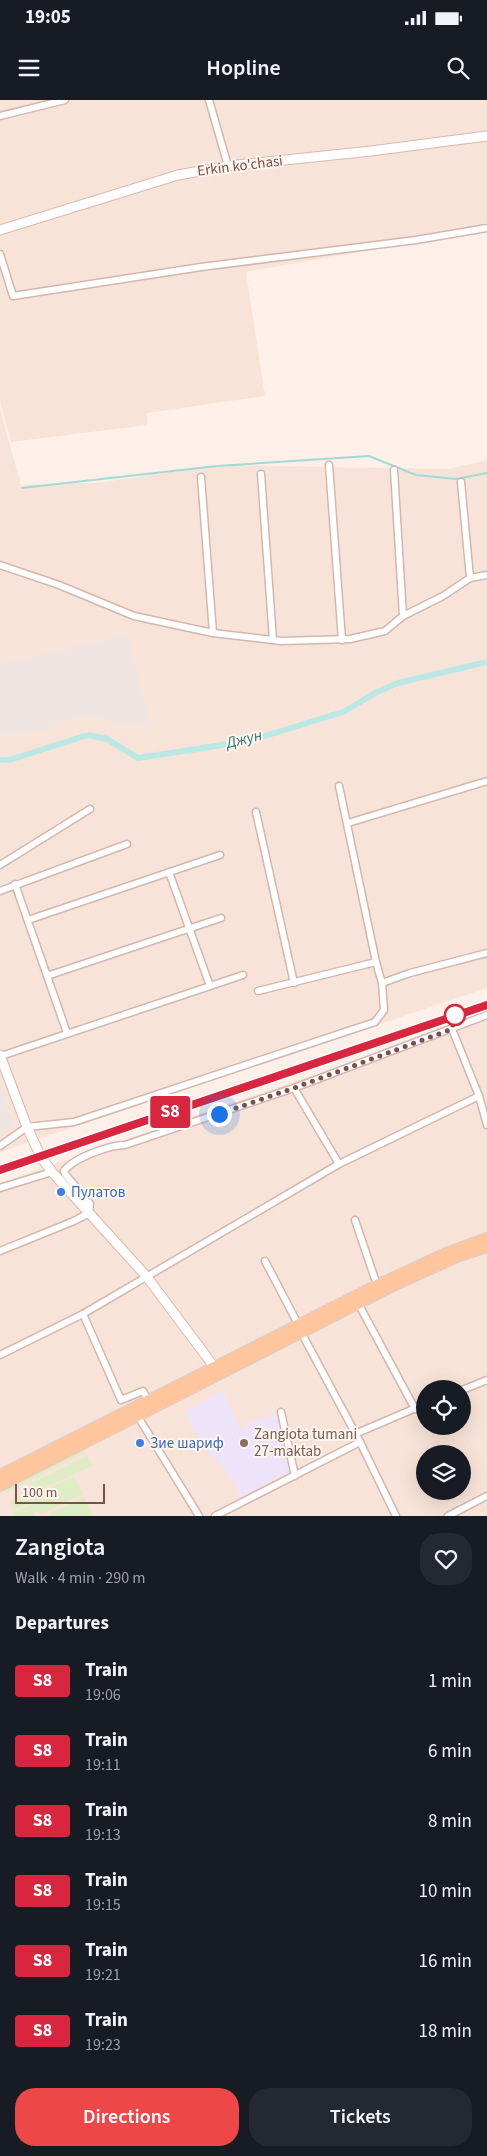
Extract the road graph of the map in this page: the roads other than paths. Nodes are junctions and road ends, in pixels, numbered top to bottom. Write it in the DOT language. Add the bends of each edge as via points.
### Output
graph roads {
  1 [pos="65,100"];
  2 [pos="209,100"];
  3 [pos="0,116"];
  4 [pos="487,136"];
  5 [pos="228,166"];
  6 [pos="487,228"];
  7 [pos="0,230"];
  8 [pos="0,254"];
  9 [pos="329,465"];
  10 [pos="394,470"];
  11 [pos="261,474"];
  12 [pos="201,477"];
  13 [pos="460,482"];
  14 [pos="0,566"];
  15 [pos="487,576"];
  16 [pos="470,578"];
  17 [pos="403,616"];
  18 [pos="213,633"];
  19 [pos="273,640"];
  20 [pos="342,640"];
  21 [pos="487,781"];
  22 [pos="339,786"];
  23 [pos="90,809"];
  24 [pos="256,812"];
  25 [pos="348,823"];
  26 [pos="127,844"];
  27 [pos="220,855"];
  28 [pos="0,865"];
  29 [pos="169,872"];
  30 [pos="15,884"];
  31 [pos="0,891"];
  32 [pos="221,918"];
  33 [pos="28,920"];
  34 [pos="190,928"];
  35 [pos="487,953"];
  36 [pos="376,962"];
  37 [pos="243,975"];
  38 [pos="48,976"];
  39 [pos="294,983"];
  40 [pos="382,983"];
  41 [pos="210,986"];
  42 [pos="258,991"];
  43 [pos="487,1015"];
  44 [pos="452,1029"];
  45 [pos="67,1033"];
  46 [pos="0,1056"];
  47 [pos="294,1088"];
  48 [pos="482,1099"];
  49 [pos="487,1125"];
  50 [pos="27,1127"];
  51 [pos="0,1146"];
  52 [pos="339,1164"];
  53 [pos="52,1172"];
  54 [pos="0,1188"];
  55 [pos="89,1213"];
  56 [pos="354,1220"];
  57 [pos="487,1238"];
  58 [pos="487,1247"];
  59 [pos="0,1251"];
  60 [pos="265,1261"];
  61 [pos="147,1277"];
  62 [pos="377,1285"];
  63 [pos="358,1303"];
  64 [pos="82,1314"];
  65 [pos="300,1328"];
  66 [pos="0,1355"];
  67 [pos="217,1371"];
  68 [pos="487,1380"];
  69 [pos="471,1386"];
  70 [pos="148,1400"];
  71 [pos="415,1408"];
  72 [pos="281,1412"];
  73 [pos="138,1415"];
  74 [pos="355,1434"];
  75 [pos="360,1442"];
  76 [pos="0,1475"];
  77 [pos="295,1476"];
  78 [pos="0,1486"];
  79 [pos="487,1496"];
  80 [pos="199,1516"];
  81 [pos="215,1516"];
  82 [pos="396,1516"];
  83 [pos="448,1516"];
  1 -- 3 [label="street"];
  2 -- 5 [label="street"];
  4 -- 5 [label="main road, Erkin ko'chasi" via="371,152"];
  5 -- 7 [label="main road, Erkin ko'chasi" via="178,174"];
  6 -- 8 [label="street" via="12,296"];
  9 -- 20 [label="street"];
  10 -- 17 [label="street"];
  11 -- 19 [label="street"];
  12 -- 18 [label="street"];
  13 -- 16 [label="street"];
  14 -- 18 [label="street" via="59,585 134,616"];
  15 -- 16 [label="street"];
  16 -- 17 [label="street"];
  17 -- 20 [label="street" via="385,631"];
  18 -- 19 [label="street"];
  19 -- 20 [label="street"];
  21 -- 25 [label="street"];
  22 -- 25 [label="street"];
  23 -- 28 [label="street"];
  24 -- 39 [label="street"];
  25 -- 36 [label="street"];
  26 -- 30 [label="street"];
  27 -- 29 [label="street"];
  29 -- 33 [label="street"];
  29 -- 34 [label="street"];
  30 -- 31 [label="street"];
  30 -- 33 [label="street"];
  32 -- 34 [label="street"];
  33 -- 38 [label="street"];
  34 -- 38 [label="street"];
  34 -- 41 [label="street"];
  35 -- 40 [label="street"];
  36 -- 39 [label="street"];
  36 -- 40 [label="street"];
  37 -- 41 [label="street"];
  38 -- 45 [label="street"];
  39 -- 42 [label="street"];
  40 -- 50 [label="street" via="384,1010 375,1022 74,1122"];
  41 -- 45 [label="street"];
  43 -- 44 [label="street"];
  44 -- 47 [label="street"];
  44 -- 48 [label="street"];
  45 -- 46 [label="street"];
  46 -- 50 [label="main road"];
  47 -- 52 [label="street"];
  47 -- 55 [label="street" via="125,1145 100,1150 66,1168 65,1174 90,1204"];
  48 -- 49 [label="street"];
  48 -- 52 [label="street"];
  50 -- 51 [label="street"];
  50 -- 53 [label="main road" via="40,1156"];
  52 -- 61 [label="street"];
  53 -- 54 [label="street"];
  53 -- 55 [label="main road"];
  55 -- 59 [label="street"];
  55 -- 61 [label="main road"];
  56 -- 62 [label="street"];
  57 -- 62 [label="main road"];
  58 -- 63 [label="main road"];
  60 -- 65 [label="street"];
  61 -- 64 [label="street"];
  61 -- 67 [label="main road"];
  62 -- 65 [label="main road"];
  63 -- 65 [label="main road"];
  63 -- 71 [label="street"];
  64 -- 66 [label="street"];
  64 -- 70 [label="street" via="121,1400 143,1391"];
  65 -- 67 [label="main road"];
  65 -- 74 [label="street"];
  67 -- 70 [label="main road"];
  67 -- 73 [label="main road"];
  68 -- 69 [label="street"];
  70 -- 76 [label="main road"];
  71 -- 74 [label="street"];
  72 -- 77 [label="street"];
  73 -- 78 [label="main road"];
  73 -- 80 [label="street"];
  74 -- 75 [label="street"];
  75 -- 77 [label="street"];
  75 -- 82 [label="street"];
  77 -- 81 [label="street"];
  79 -- 83 [label="street"];
}
